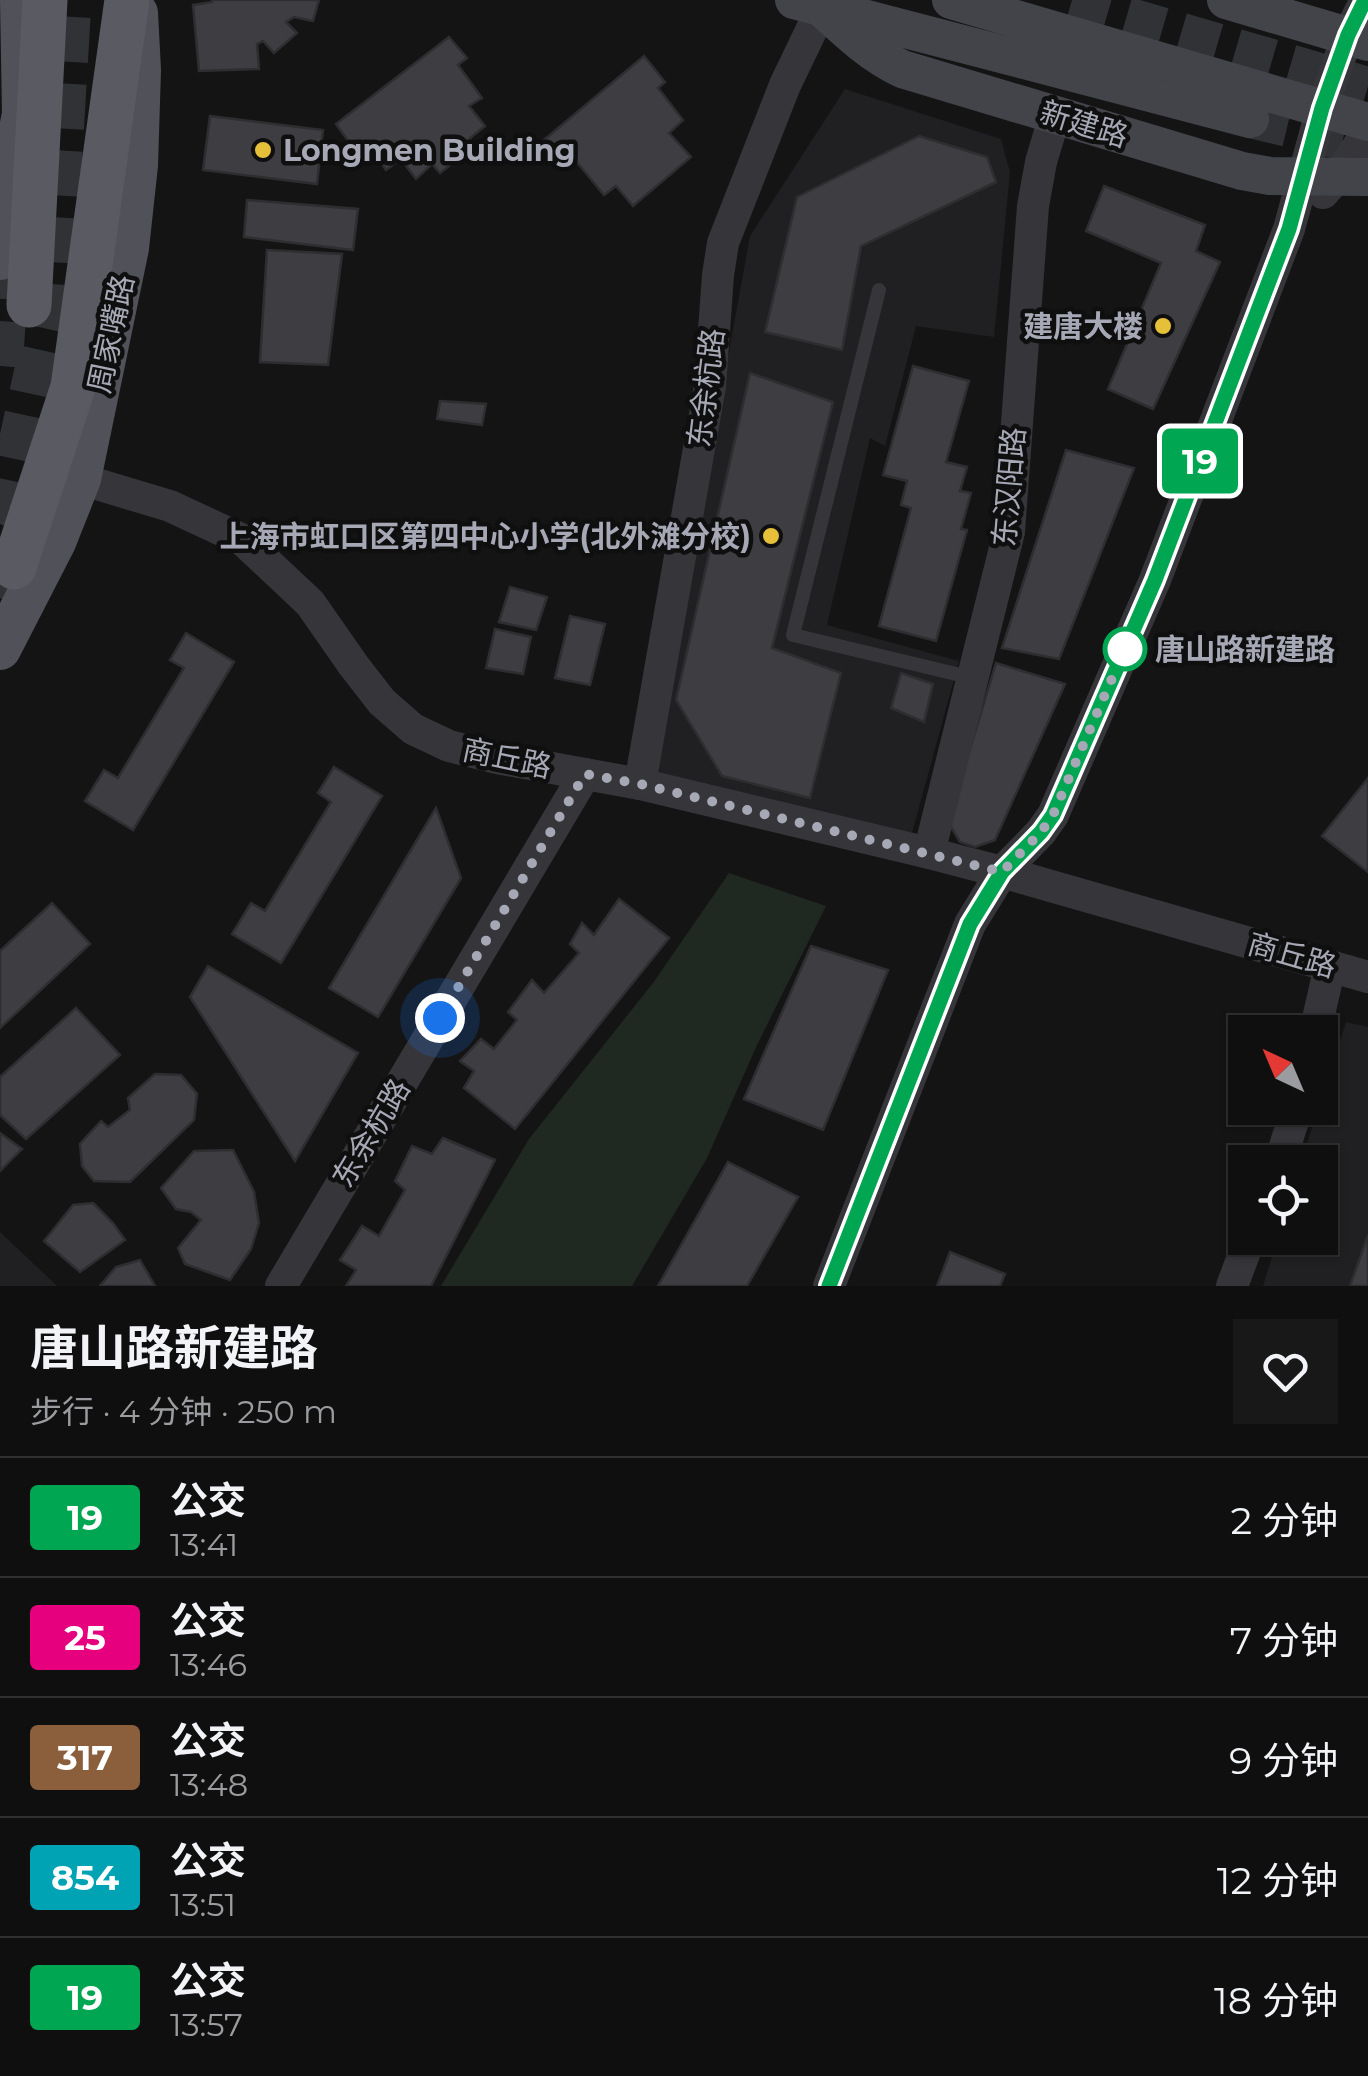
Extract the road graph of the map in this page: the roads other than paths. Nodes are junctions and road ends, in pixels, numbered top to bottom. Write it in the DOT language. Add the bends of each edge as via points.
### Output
graph roads {
  1 [pos="21,0"];
  2 [pos="45,0"];
  3 [pos="127,0"];
  4 [pos="136,0"];
  5 [pos="951,0"];
  6 [pos="1226,0"];
  7 [pos="1366,0"];
  8 [pos="823,3"];
  9 [pos="1358,39"];
  10 [pos="1322,108"];
  11 [pos="1055,115"];
  12 [pos="1250,120"];
  13 [pos="1368,122"];
  14 [pos="1368,131"];
  15 [pos="1354,176"];
  16 [pos="1301,178"];
  17 [pos="4,191"];
  18 [pos="1289,229"];
  19 [pos="0,259"];
  20 [pos="878,290"];
  21 [pos="29,305"];
  22 [pos="80,479"];
  23 [pos="14,567"];
  24 [pos="0,648"];
  25 [pos="973,678"];
  26 [pos="585,774"];
  27 [pos="640,784"];
  28 [pos="929,854"];
  29 [pos="1002,872"];
  30 [pos="1330,966"];
  31 [pos="1368,977"];
  32 [pos="1320,1015"];
  33 [pos="1244,1255"];
  34 [pos="281,1286"];
  35 [pos="829,1286"];
  36 [pos="1232,1286"];
  1 -- 17 [label="main road" via="23,114"];
  2 -- 21 [label="highway"];
  3 -- 23 [label="highway" via="74,387"];
  4 -- 22 [label="main road, 周家嘴路" via="137,165 128,248"];
  5 -- 10 [label="main road"];
  6 -- 9 [label="main road"];
  7 -- 9 [label="street"];
  8 -- 11 [label="main road, 新建路" via="885,61"];
  8 -- 12 [label="main road"];
  8 -- 27 [label="street, 东余杭路" via="723,243 710,386"];
  9 -- 10 [label="street"];
  10 -- 13 [label="main road"];
  10 -- 16 [label="street"];
  11 -- 16 [label="main road, 新建路" via="1242,171"];
  11 -- 25 [label="street, 东汉阳路" via="1033,206 1008,532"];
  14 -- 15 [label="street"];
  15 -- 16 [label="main road, 新建路"];
  15 -- 18 [label="street"];
  16 -- 18 [label="street"];
  17 -- 19 [label="main road"];
  18 -- 29 [label="street" via="1155,580 1064,792 1041,832"];
  20 -- 25 [label="lane" via="793,635"];
  22 -- 24 [label="main road, 周家嘴路" via="56,542"];
  22 -- 26 [label="street, 商丘路" via="170,506 242,540 310,603 368,685 413,729 461,750"];
  25 -- 28 [label="street, 东汉阳路"];
  26 -- 27 [label="street, 商丘路"];
  26 -- 34 [label="street, 东余杭路"];
  27 -- 28 [label="street, 商丘路"];
  28 -- 29 [label="street, 商丘路"];
  29 -- 30 [label="street, 商丘路"];
  29 -- 35 [label="street" via="970,924"];
  30 -- 31 [label="street, 商丘路"];
  30 -- 32 [label="street"];
  33 -- 36 [label="street"];
}
